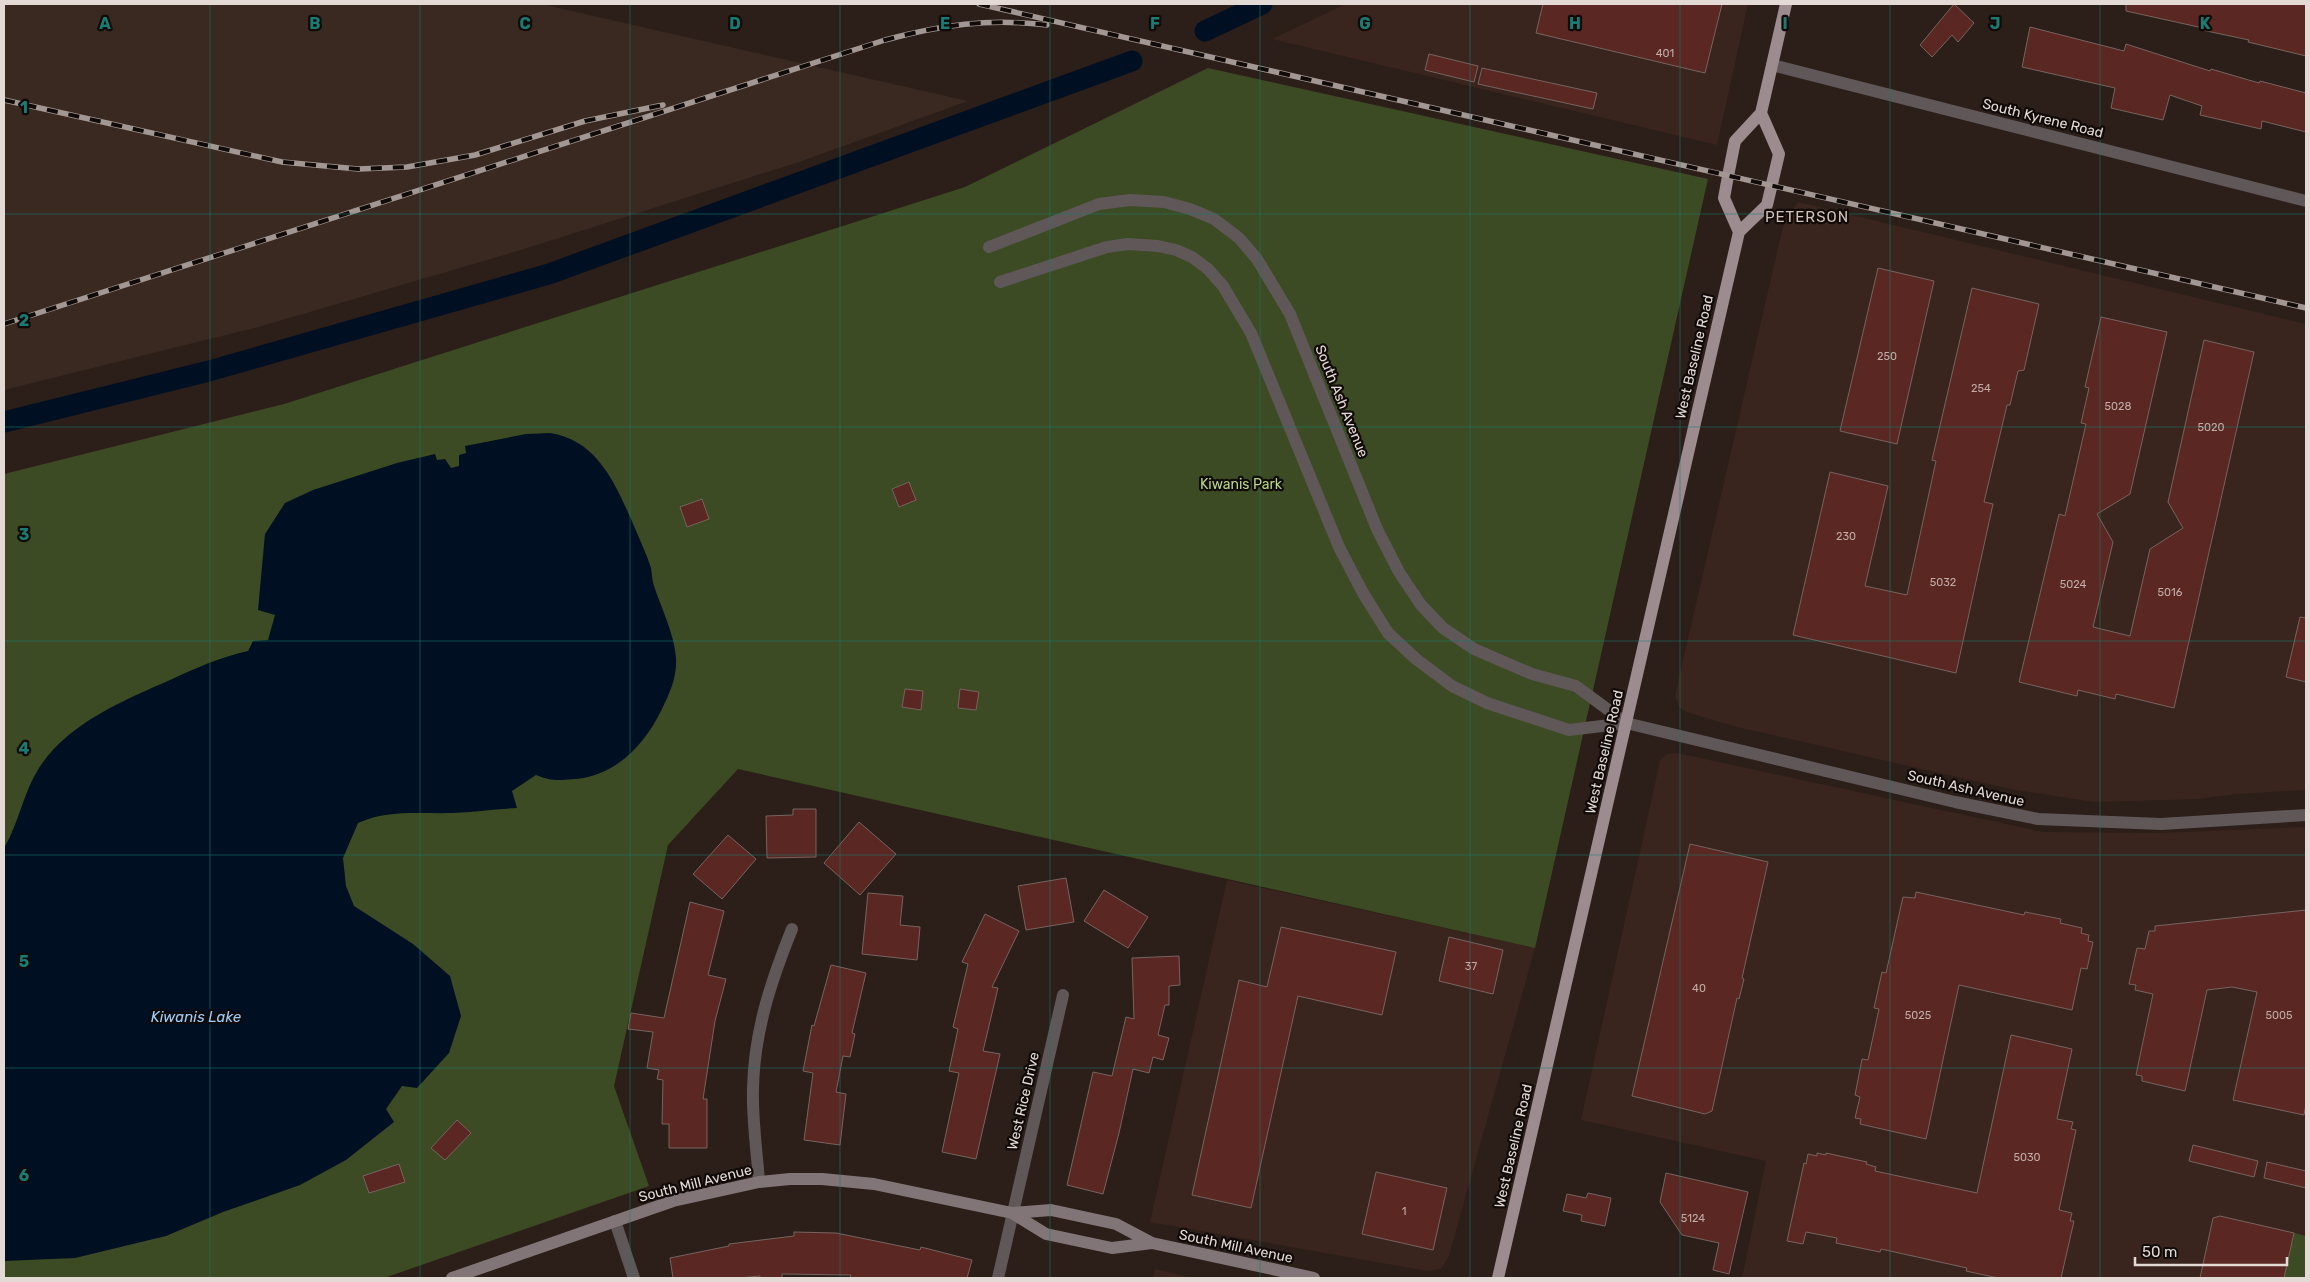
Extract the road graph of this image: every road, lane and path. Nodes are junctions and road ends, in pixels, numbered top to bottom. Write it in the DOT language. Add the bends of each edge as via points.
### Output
graph roads {
  1 [pos="1786,4"];
  2 [pos="1772,65"];
  3 [pos="1761,113"];
  4 [pos="2306,201"];
  5 [pos="1739,232"];
  6 [pos="989,247"];
  7 [pos="1000,282"];
  8 [pos="1626,723"];
  9 [pos="2306,815"];
  10 [pos="792,929"];
  11 [pos="1063,995"];
  12 [pos="759,1182"];
  13 [pos="1012,1213"];
  14 [pos="615,1221"];
  15 [pos="1152,1243"];
  16 [pos="452,1278"];
  17 [pos="634,1278"];
  18 [pos="998,1278"];
  19 [pos="1314,1278"];
  20 [pos="1498,1278"];
  1 -- 2 [label="main road"];
  2 -- 3 [label="main road"];
  2 -- 4 [label="street, South Kyrene Road"];
  3 -- 5 [label="main road" via="1735,141 1724,198"];
  3 -- 5 [label="main road" via="1778,154 1767,205"];
  5 -- 8 [label="main road, West Baseline Road"];
  6 -- 8 [label="street, South Ash Avenue" via="1099,204 1130,200 1164,202 1214,219 1239,238 1256,258 1290,314 1378,528 1399,572 1421,605 1443,628 1474,649 1532,674 1576,686"];
  7 -- 8 [label="street, South Ash Avenue" via="1107,247 1128,244 1158,246 1192,257 1223,286 1252,333 1339,547 1388,633 1452,686 1487,703 1569,730"];
  8 -- 9 [label="street, South Ash Avenue" via="2038,819 2146,824"];
  8 -- 20 [label="main road, West Baseline Road"];
  10 -- 12 [label="street" via="768,992 759,1027 752,1091"];
  11 -- 13 [label="street, West Rice Drive"];
  12 -- 13 [label="street, South Mill Avenue" via="822,1179 874,1184"];
  12 -- 14 [label="street, South Mill Avenue" via="673,1201"];
  13 -- 15 [label="street, South Mill Avenue" via="1046,1209 1116,1224"];
  13 -- 15 [label="street, South Mill Avenue" via="1046,1234 1112,1248"];
  13 -- 18 [label="street, West Rice Drive"];
  14 -- 16 [label="street, South Mill Avenue"];
  14 -- 17 [label="street"];
  15 -- 19 [label="street, South Mill Avenue"];
}
